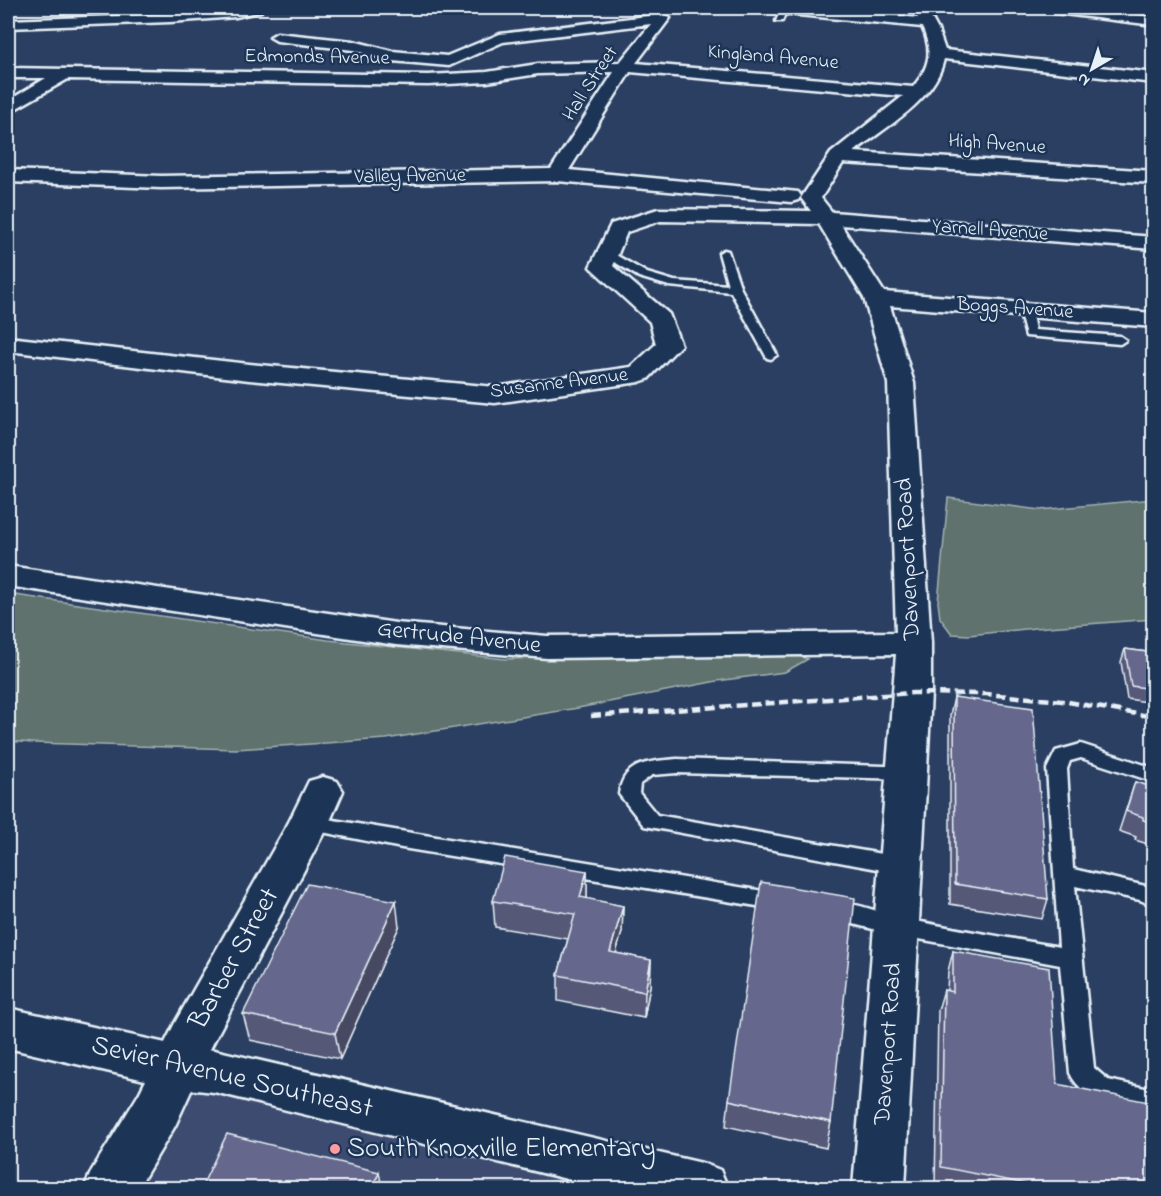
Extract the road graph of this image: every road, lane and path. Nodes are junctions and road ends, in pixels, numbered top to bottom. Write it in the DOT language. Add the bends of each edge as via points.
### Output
graph roads {
  1 [pos="256,8"];
  2 [pos="767,8"];
  3 [pos="1047,8"];
  4 [pos="801,9"];
  5 [pos="837,10"];
  6 [pos="782,14"];
  7 [pos="924,15"];
  8 [pos="1154,21"];
  9 [pos="8,24"];
  10 [pos="277,37"];
  11 [pos="938,54"];
  12 [pos="625,67"];
  13 [pos="1108,72"];
  14 [pos="8,73"];
  15 [pos="62,76"];
  16 [pos="1154,78"];
  17 [pos="1091,88"];
  18 [pos="917,92"];
  19 [pos="8,108"];
  20 [pos="838,157"];
  21 [pos="556,175"];
  22 [pos="8,176"];
  23 [pos="1154,177"];
  24 [pos="818,208"];
  25 [pos="1154,243"];
  26 [pos="607,253"];
  27 [pos="724,253"];
  28 [pos="735,289"];
  29 [pos="876,298"];
  30 [pos="1025,309"];
  31 [pos="1154,320"];
  32 [pos="1120,340"];
  33 [pos="8,344"];
  34 [pos="771,355"];
  35 [pos="8,576"];
  36 [pos="914,643"];
  37 [pos="908,772"];
  38 [pos="1154,775"];
  39 [pos="316,807"];
  40 [pos="901,865"];
  41 [pos="1063,875"];
  42 [pos="1154,898"];
  43 [pos="897,926"];
  44 [pos="1070,958"];
  45 [pos="8,1028"];
  46 [pos="179,1067"];
  47 [pos="1154,1101"];
  48 [pos="110,1188"];
  49 [pos="702,1188"];
  50 [pos="879,1188"];
  1 -- 9 [label="street" via="202,16"];
  2 -- 6 [label="street"];
  3 -- 8 [label="street"];
  4 -- 5 [label="street"];
  4 -- 6 [label="street"];
  5 -- 7 [label="street" via="890,20"];
  7 -- 11 [label="street"];
  10 -- 12 [label="street, Hall Street" via="449,61 500,38 663,18"];
  11 -- 13 [label="street"];
  11 -- 18 [label="street" via="932,73"];
  12 -- 15 [label="street, Edmonds Avenue" via="538,69 428,80"];
  12 -- 18 [label="street, Kingland Avenue"];
  12 -- 21 [label="street, Hall Street"];
  13 -- 16 [label="street"];
  13 -- 17 [label="street"];
  14 -- 15 [label="street, Edmonds Avenue"];
  15 -- 19 [label="street"];
  18 -- 20 [label="street"];
  20 -- 23 [label="street, High Avenue"];
  20 -- 24 [label="street"];
  21 -- 22 [label="street, Valley Avenue" via="161,182"];
  21 -- 24 [label="street, Valley Avenue"];
  24 -- 25 [label="street, Yarnell Avenue"];
  24 -- 26 [label="street" via="658,215 618,228"];
  24 -- 29 [label="street, Davenport Road"];
  26 -- 28 [label="lane" via="643,275 673,284"];
  26 -- 33 [label="street, Susanne Avenue" via="601,267 661,319 669,345 639,374 495,395"];
  27 -- 28 [label="lane"];
  28 -- 34 [label="lane"];
  29 -- 30 [label="street, Boggs Avenue"];
  29 -- 36 [label="street, Davenport Road" via="901,383"];
  30 -- 31 [label="street, Boggs Avenue"];
  30 -- 32 [label="lane" via="1030,333"];
  35 -- 36 [label="street, Gertrude Avenue" via="396,634 547,647"];
  36 -- 37 [label="street, Davenport Road"];
  37 -- 40 [label="street, Davenport Road"];
  37 -- 40 [label="lane" via="677,766 648,770 631,781 629,794 651,821"];
  38 -- 41 [label="lane" via="1081,751 1064,756 1057,769"];
  39 -- 43 [label="lane" via="402,840 851,913"];
  39 -- 46 [label="street, Barber Street"];
  40 -- 43 [label="street, Davenport Road"];
  41 -- 42 [label="lane" via="1145,892"];
  41 -- 44 [label="lane"];
  43 -- 44 [label="lane"];
  43 -- 50 [label="street, Davenport Road"];
  44 -- 47 [label="lane" via="1082,1073 1102,1090"];
  45 -- 46 [label="street, Sevier Avenue Southeast"];
  46 -- 48 [label="street, Barber Street"];
  46 -- 49 [label="street, Sevier Avenue Southeast" via="213,1071"];
}
